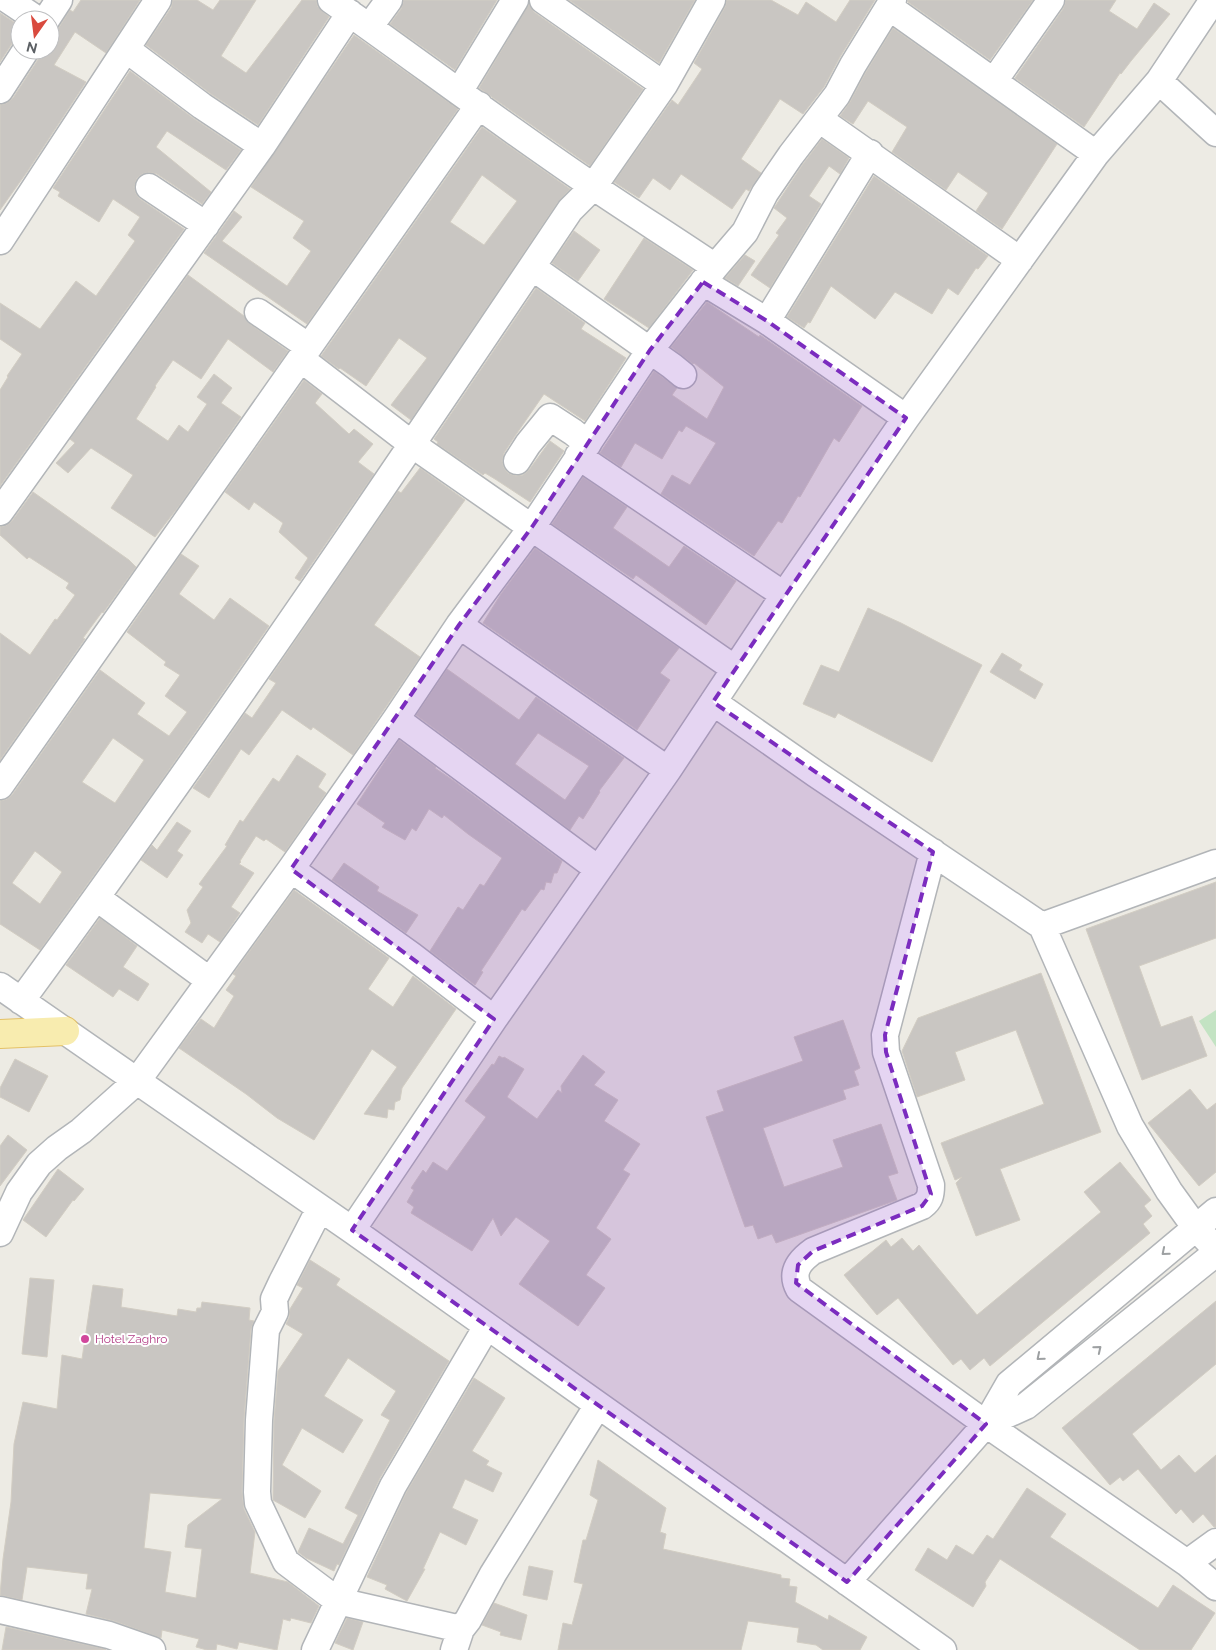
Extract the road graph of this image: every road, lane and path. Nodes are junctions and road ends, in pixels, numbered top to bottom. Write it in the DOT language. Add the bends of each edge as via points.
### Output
graph roads {
  1 [pos="8,0"];
  2 [pos="158,0"];
  3 [pos="389,0"];
  4 [pos="515,0"];
  5 [pos="543,0"];
  6 [pos="712,0"];
  7 [pos="1052,0"];
  8 [pos="1213,0"];
  9 [pos="891,4"];
  10 [pos="23,10"];
  11 [pos="350,13"];
  12 [pos="126,49"];
  13 [pos="20,60"];
  14 [pos="994,81"];
  15 [pos="1159,81"];
  16 [pos="664,85"];
  17 [pos="0,90"];
  18 [pos="469,99"];
  19 [pos="819,119"];
  20 [pos="1216,133"];
  21 [pos="262,146"];
  22 [pos="870,154"];
  23 [pos="1096,154"];
  24 [pos="149,187"];
  25 [pos="594,187"];
  26 [pos="206,225"];
  27 [pos="0,241"];
  28 [pos="1020,260"];
  29 [pos="532,267"];
  30 [pos="709,275"];
  31 [pos="258,312"];
  32 [pos="767,321"];
  33 [pos="650,350"];
  34 [pos="305,353"];
  35 [pos="683,375"];
  36 [pos="906,418"];
  37 [pos="413,445"];
  38 [pos="583,450"];
  39 [pos="517,462"];
  40 [pos="0,512"];
  41 [pos="532,527"];
  42 [pos="784,595"];
  43 [pos="459,625"];
  44 [pos="735,668"];
  45 [pos="713,702"];
  46 [pos="396,719"];
  47 [pos="668,770"];
  48 [pos="0,786"];
  49 [pos="933,852"];
  50 [pos="1216,864"];
  51 [pos="291,869"];
  52 [pos="598,869"];
  53 [pos="97,898"];
  54 [pos="1042,926"];
  55 [pos="209,980"];
  56 [pos="0,986"];
  57 [pos="21,1001"];
  58 [pos="494,1020"];
  59 [pos="65,1031"];
  60 [pos="0,1034"];
  61 [pos="137,1081"];
  62 [pos="320,1208"];
  63 [pos="1216,1210"];
  64 [pos="1195,1227"];
  65 [pos="352,1230"];
  66 [pos="0,1233"];
  67 [pos="1216,1249"];
  68 [pos="1216,1254"];
  69 [pos="488,1326"];
  70 [pos="598,1405"];
  71 [pos="986,1424"];
  72 [pos="1216,1542"];
  73 [pos="1187,1563"];
  74 [pos="847,1582"];
  75 [pos="1216,1587"];
  76 [pos="338,1601"];
  77 [pos="0,1610"];
  78 [pos="457,1640"];
  79 [pos="152,1650"];
  80 [pos="315,1650"];
  81 [pos="942,1650"];
  1 -- 10 [label="street"];
  2 -- 12 [label="street"];
  3 -- 11 [label="street"];
  4 -- 18 [label="street"];
  5 -- 16 [label="street"];
  6 -- 16 [label="street"];
  7 -- 14 [label="street"];
  8 -- 15 [label="street"];
  9 -- 14 [label="street"];
  9 -- 19 [label="street" via="837,95"];
  11 -- 18 [label="street"];
  11 -- 21 [label="street"];
  12 -- 21 [label="street"];
  12 -- 27 [label="street"];
  13 -- 17 [label="street"];
  14 -- 23 [label="street"];
  15 -- 20 [label="street"];
  15 -- 23 [label="street"];
  16 -- 25 [label="street"];
  18 -- 25 [label="street"];
  18 -- 34 [label="street"];
  19 -- 22 [label="street"];
  19 -- 30 [label="street" via="765,193 745,232"];
  21 -- 26 [label="street"];
  22 -- 28 [label="street"];
  22 -- 32 [label="street"];
  23 -- 28 [label="street"];
  24 -- 26 [label="street"];
  25 -- 29 [label="street" via="570,210"];
  25 -- 30 [label="street"];
  26 -- 40 [label="street"];
  28 -- 36 [label="street"];
  29 -- 33 [label="street"];
  29 -- 37 [label="street"];
  30 -- 32 [label="street"];
  30 -- 33 [label="street"];
  31 -- 34 [label="street"];
  32 -- 36 [label="street"];
  33 -- 35 [label="street"];
  33 -- 38 [label="street"];
  34 -- 37 [label="street"];
  34 -- 48 [label="street"];
  36 -- 42 [label="street"];
  37 -- 41 [label="street"];
  37 -- 53 [label="street"];
  38 -- 39 [label="street" via="573,432 550,417"];
  38 -- 41 [label="street"];
  38 -- 42 [label="street"];
  41 -- 43 [label="street"];
  41 -- 44 [label="street"];
  42 -- 44 [label="street"];
  43 -- 46 [label="street"];
  43 -- 47 [label="street"];
  44 -- 45 [label="street"];
  45 -- 47 [label="street"];
  45 -- 49 [label="street"];
  46 -- 51 [label="street"];
  46 -- 52 [label="street"];
  47 -- 52 [label="street"];
  49 -- 54 [label="street"];
  49 -- 71 [label="street" via="885,1035 886,1052 932,1185 931,1194 922,1206 813,1251 798,1265 795,1276 799,1289"];
  50 -- 54 [label="street"];
  51 -- 55 [label="street"];
  51 -- 58 [label="street" via="411,955"];
  52 -- 58 [label="street"];
  53 -- 55 [label="street"];
  53 -- 57 [label="street"];
  54 -- 64 [label="street" via="1130,1126"];
  55 -- 61 [label="street"];
  56 -- 57 [label="street"];
  57 -- 59 [label="street"];
  58 -- 65 [label="street"];
  59 -- 60 [label="main road"];
  59 -- 61 [label="street"];
  61 -- 62 [label="street"];
  61 -- 66 [label="street" via="39,1164 19,1192"];
  62 -- 65 [label="street"];
  62 -- 76 [label="street" via="274,1299 276,1312 266,1330 257,1492 258,1503 286,1562"];
  63 -- 64 [label="street"];
  64 -- 67 [label="street"];
  64 -- 71 [label="street, one-way" via="1009,1384"];
  65 -- 69 [label="street"];
  71 -- 68 [label="street, one-way" via="1026,1406"];
  69 -- 70 [label="street"];
  69 -- 76 [label="street" via="393,1486"];
  70 -- 74 [label="street"];
  70 -- 78 [label="street" via="493,1574"];
  71 -- 73 [label="street"];
  71 -- 74 [label="street"];
  72 -- 73 [label="street"];
  73 -- 75 [label="street"];
  74 -- 81 [label="street"];
  76 -- 78 [label="street"];
  76 -- 80 [label="street"];
  77 -- 79 [label="street" via="109,1635"];
}
